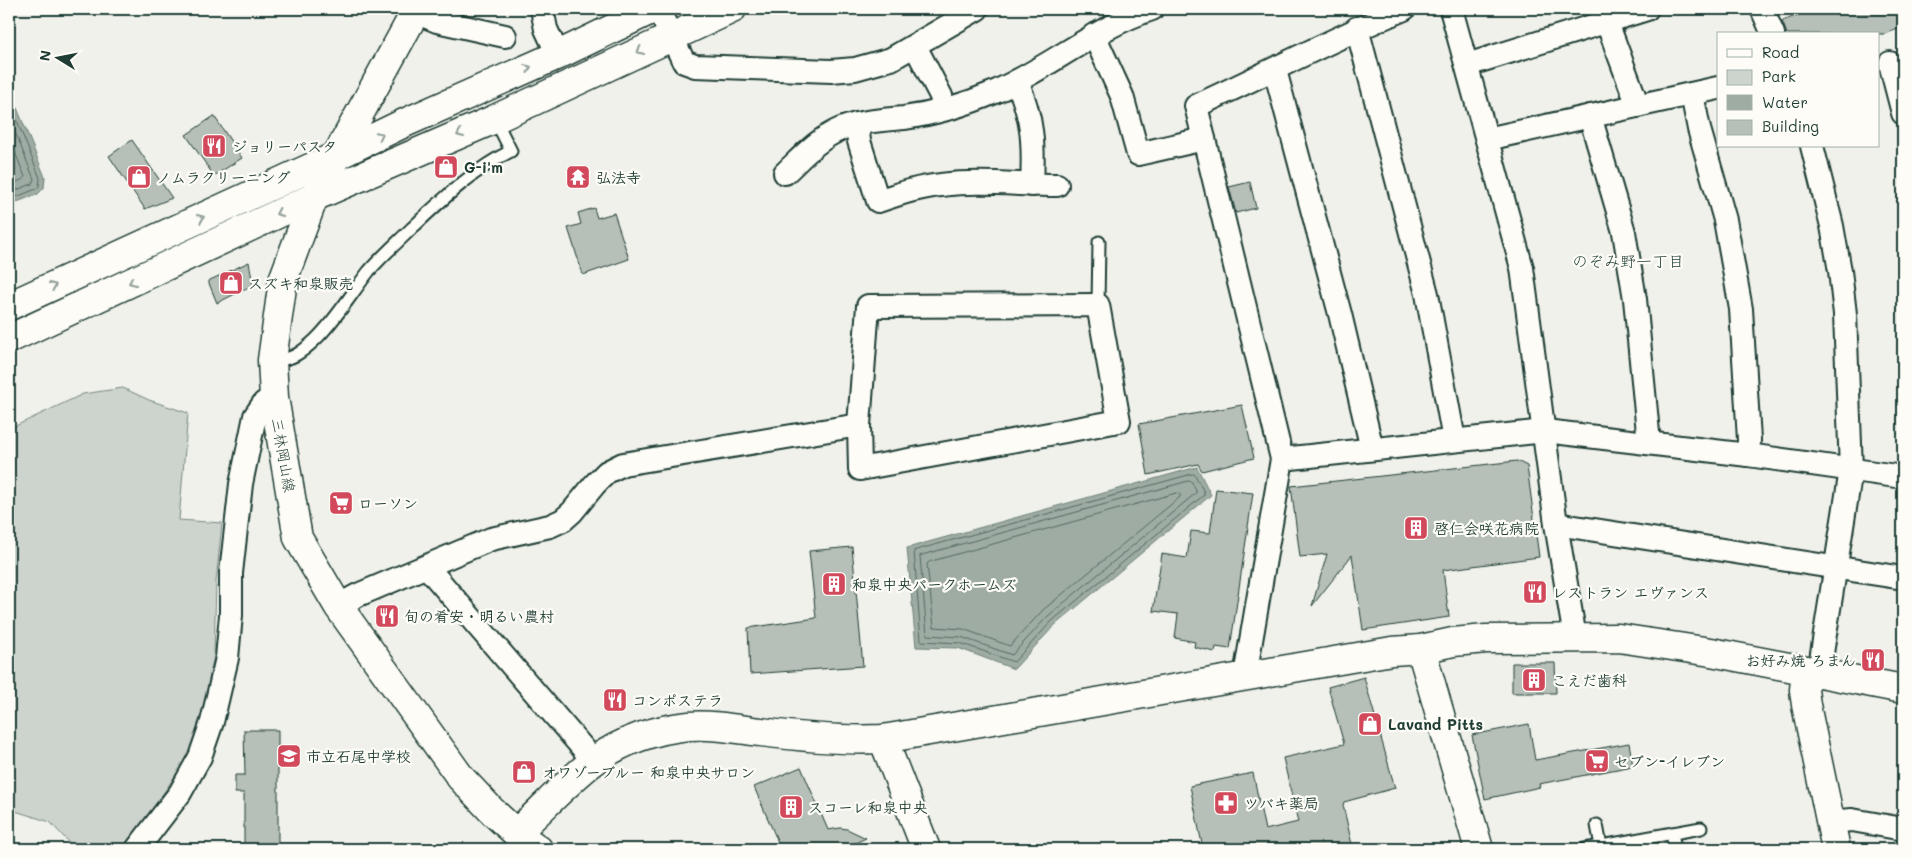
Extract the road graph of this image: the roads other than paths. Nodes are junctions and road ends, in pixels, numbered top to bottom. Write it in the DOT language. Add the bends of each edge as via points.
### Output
graph roads {
  1 [pos="542,9"];
  2 [pos="653,9"];
  3 [pos="658,9"];
  4 [pos="732,9"];
  5 [pos="977,9"];
  6 [pos="1152,9"];
  7 [pos="1404,9"];
  8 [pos="1451,9"];
  9 [pos="1647,9"];
  10 [pos="1762,9"];
  11 [pos="413,10"];
  12 [pos="1604,15"];
  13 [pos="1357,28"];
  14 [pos="1772,32"];
  15 [pos="1094,35"];
  16 [pos="505,36"];
  17 [pos="670,37"];
  18 [pos="915,46"];
  19 [pos="558,55"];
  20 [pos="1891,61"];
  21 [pos="1467,65"];
  22 [pos="1275,70"];
  23 [pos="1017,81"];
  24 [pos="1717,88"];
  25 [pos="1692,94"];
  26 [pos="1638,106"];
  27 [pos="943,109"];
  28 [pos="1903,113"];
  29 [pos="1590,116"];
  30 [pos="495,119"];
  31 [pos="857,124"];
  32 [pos="1204,139"];
  33 [pos="1487,139"];
  34 [pos="1812,148"];
  35 [pos="334,158"];
  36 [pos="785,173"];
  37 [pos="1032,185"];
  38 [pos="1057,185"];
  39 [pos="314,197"];
  40 [pos="1099,242"];
  41 [pos="1098,305"];
  42 [pos="9,306"];
  43 [pos="9,339"];
  44 [pos="272,360"];
  45 [pos="274,397"];
  46 [pos="859,425"];
  47 [pos="1545,431"];
  48 [pos="1454,440"];
  49 [pos="1649,443"];
  50 [pos="1372,449"];
  51 [pos="1748,455"];
  52 [pos="1282,460"];
  53 [pos="1852,470"];
  54 [pos="1903,477"];
  55 [pos="1556,524"];
  56 [pos="427,566"];
  57 [pos="1837,566"];
  58 [pos="1903,578"];
  59 [pos="338,606"];
  60 [pos="1575,638"];
  61 [pos="1421,649"];
  62 [pos="1812,671"];
  63 [pos="1244,676"];
  64 [pos="1903,689"];
  65 [pos="883,739"];
  66 [pos="594,761"];
  67 [pos="1830,822"];
  68 [pos="1597,825"];
  69 [pos="1701,828"];
  70 [pos="1903,829"];
  71 [pos="516,833"];
  72 [pos="1672,833"];
  73 [pos="1601,846"];
  74 [pos="137,849"];
  75 [pos="538,849"];
  76 [pos="926,849"];
  77 [pos="1479,849"];
  78 [pos="1585,849"];
  79 [pos="1675,849"];
  80 [pos="1836,849"];
  1 -- 19 [label="street"];
  2 -- 19 [label="street"];
  3 -- 17 [label="street"];
  4 -- 17 [label="street"];
  5 -- 18 [label="street"];
  6 -- 15 [label="street"];
  7 -- 13 [label="street"];
  8 -- 21 [label="street"];
  9 -- 12 [label="street"];
  10 -- 14 [label="street"];
  11 -- 16 [label="street" via="437,21"];
  11 -- 35 [label="street, 三林岡山線"];
  12 -- 21 [label="street"];
  12 -- 26 [label="street"];
  13 -- 22 [label="street"];
  13 -- 48 [label="street" via="1427,294"];
  15 -- 23 [label="street"];
  15 -- 32 [label="street" via="1122,96 1138,154"];
  17 -- 18 [label="street" via="684,62 695,66 831,71 875,65"];
  17 -- 30 [label="street, one-way"];
  18 -- 27 [label="street" via="941,96"];
  35 -- 19 [label="street, one-way"];
  20 -- 28 [label="street"];
  21 -- 33 [label="street"];
  22 -- 32 [label="street" via="1196,106"];
  22 -- 50 [label="street"];
  23 -- 27 [label="street" via="994,93"];
  23 -- 37 [label="street" via="1031,123"];
  24 -- 25 [label="street"];
  25 -- 26 [label="street"];
  25 -- 51 [label="street" via="1725,220 1741,309"];
  26 -- 29 [label="street"];
  27 -- 31 [label="street"];
  29 -- 33 [label="street"];
  29 -- 49 [label="street" via="1624,232 1635,299"];
  30 -- 39 [label="street, one-way"];
  30 -- 44 [label="lane" via="511,151 463,183 402,238 371,269 315,339 288,360"];
  31 -- 36 [label="street" via="817,142"];
  31 -- 37 [label="street" via="859,141 878,201 942,184"];
  32 -- 52 [label="street"];
  33 -- 47 [label="street" via="1522,268"];
  34 -- 53 [label="street" via="1840,271"];
  35 -- 39 [label="street, 三林岡山線"];
  42 -- 35 [label="street, one-way"];
  37 -- 38 [label="street"];
  39 -- 43 [label="street, one-way"];
  39 -- 44 [label="street, 三林岡山線" via="283,280"];
  40 -- 41 [label="lane"];
  41 -- 46 [label="street" via="868,306"];
  41 -- 46 [label="street" via="1119,421 860,469"];
  44 -- 45 [label="street, 三林岡山線"];
  45 -- 59 [label="street, 三林岡山線" via="298,538"];
  45 -- 74 [label="street" via="264,402 255,416 240,484 227,658 212,722 200,758 180,793"];
  46 -- 56 [label="street" via="624,464 594,484 563,520 491,539"];
  47 -- 48 [label="street"];
  47 -- 49 [label="street"];
  47 -- 55 [label="street"];
  48 -- 50 [label="street"];
  49 -- 51 [label="street"];
  50 -- 52 [label="street"];
  51 -- 53 [label="street"];
  52 -- 63 [label="street"];
  53 -- 54 [label="street"];
  53 -- 57 [label="street"];
  55 -- 57 [label="street"];
  55 -- 60 [label="street"];
  56 -- 59 [label="street"];
  56 -- 66 [label="street"];
  57 -- 58 [label="street"];
  57 -- 62 [label="street"];
  59 -- 71 [label="street, 三林岡山線" via="461,778"];
  60 -- 61 [label="street" via="1453,642"];
  60 -- 62 [label="street" via="1619,638"];
  61 -- 63 [label="street"];
  61 -- 77 [label="street"];
  62 -- 64 [label="street"];
  62 -- 67 [label="street" via="1804,690"];
  63 -- 65 [label="street"];
  65 -- 66 [label="street" via="858,740 691,726 657,731 623,744"];
  65 -- 76 [label="street"];
  66 -- 71 [label="street"];
  67 -- 70 [label="street" via="1852,820"];
  67 -- 80 [label="street"];
  68 -- 73 [label="lane"];
  69 -- 72 [label="lane"];
  71 -- 75 [label="street, 三林岡山線"];
  72 -- 73 [label="lane"];
  72 -- 79 [label="lane"];
  73 -- 78 [label="lane"];
}
